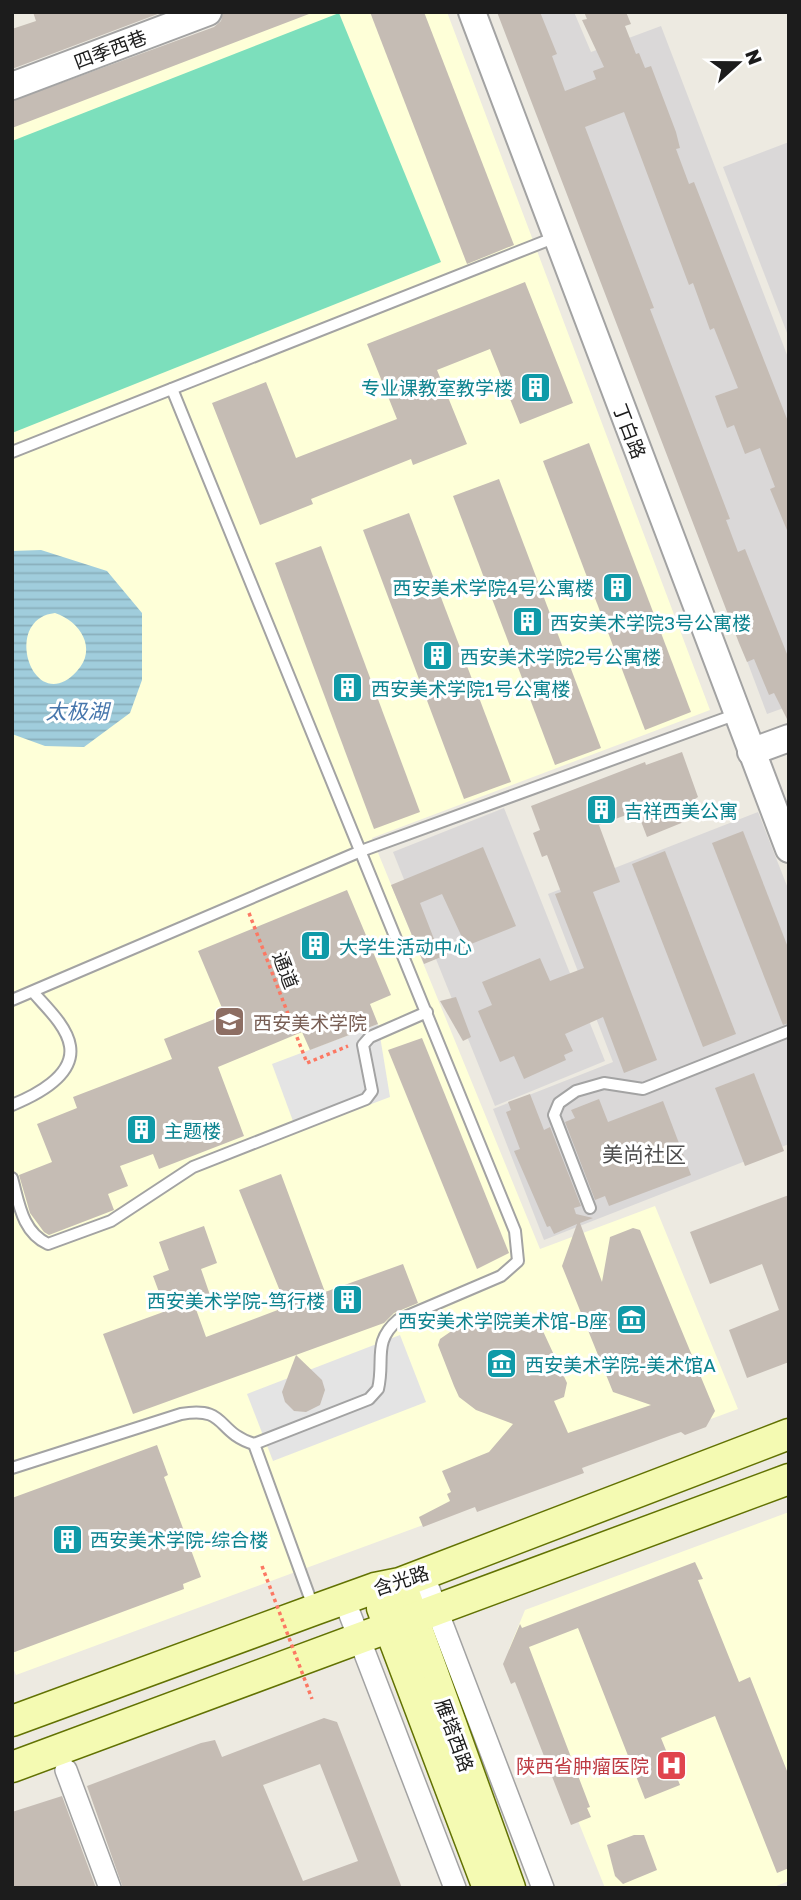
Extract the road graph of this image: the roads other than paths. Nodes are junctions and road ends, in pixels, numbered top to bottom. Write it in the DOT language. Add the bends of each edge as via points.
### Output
graph roads {
  1 [pos="208,12"];
  2 [pos="472,12"];
  3 [pos="12,86"];
  4 [pos="558,236"];
  5 [pos="172,389"];
  6 [pos="12,452"];
  7 [pos="737,714"];
  8 [pos="789,738"];
  9 [pos="751,752"];
  10 [pos="789,849"];
  11 [pos="362,850"];
  12 [pos="33,992"];
  13 [pos="12,1000"];
  14 [pos="427,1012"];
  15 [pos="789,1031"];
  16 [pos="12,1105"];
  17 [pos="12,1178"];
  18 [pos="590,1208"];
  19 [pos="789,1434"];
  20 [pos="254,1444"];
  21 [pos="12,1468"];
  22 [pos="789,1479"];
  23 [pos="400,1582"];
  24 [pos="344,1599"];
  25 [pos="314,1610"];
  26 [pos="413,1618"];
  27 [pos="359,1638"];
  28 [pos="12,1721"];
  29 [pos="12,1767"];
  30 [pos="66,1770"];
  31 [pos="527,1846"];
  32 [pos="110,1888"];
  33 [pos="455,1888"];
  34 [pos="488,1888"];
  35 [pos="510,1888"];
  36 [pos="524,1888"];
  37 [pos="544,1888"];
  1 -- 3 [label="street, 四季西巷"];
  2 -- 4 [label="street, 丁白路"];
  4 -- 5 [label="lane"];
  4 -- 7 [label="street, 丁白路"];
  5 -- 6 [label="lane"];
  5 -- 11 [label="lane"];
  7 -- 9 [label="street, 丁白路"];
  7 -- 11 [label="lane"];
  8 -- 9 [label="street"];
  9 -- 10 [label="street, 丁白路"];
  11 -- 12 [label="lane"];
  11 -- 14 [label="lane"];
  12 -- 13 [label="lane"];
  12 -- 16 [label="lane" via="58,1022 70,1046 67,1063 54,1081"];
  14 -- 17 [label="lane" via="370,1037 363,1045 372,1079 372,1091 366,1098 193,1167 111,1221 48,1244 35,1238 24,1222"];
  14 -- 20 [label="lane" via="515,1231 518,1261 501,1276 398,1320 386,1331 379,1352 378,1389 369,1399"];
  15 -- 18 [label="lane" via="643,1089 604,1083 576,1091 559,1103 554,1115"];
  19 -- 23 [label="main road, 含光路"];
  20 -- 21 [label="lane" via="233,1435 216,1416 202,1410"];
  20 -- 25 [label="lane"];
  22 -- 26 [label="main road, 含光路"];
  23 -- 24 [label="main road, 含光路"];
  23 -- 26 [label="main road, 雁塔西路"];
  23 -- 26 [label="street"];
  24 -- 25 [label="main road, 含光路"];
  24 -- 27 [label="street"];
  25 -- 28 [label="main road, 含光路"];
  26 -- 27 [label="main road, 含光路"];
  26 -- 31 [label="street"];
  26 -- 34 [label="main road, 雁塔西路"];
  26 -- 35 [label="main road, 雁塔西路"];
  27 -- 29 [label="main road, 含光路"];
  27 -- 33 [label="street"];
  30 -- 32 [label="street"];
  31 -- 36 [label="street"];
  31 -- 37 [label="street"];
}
